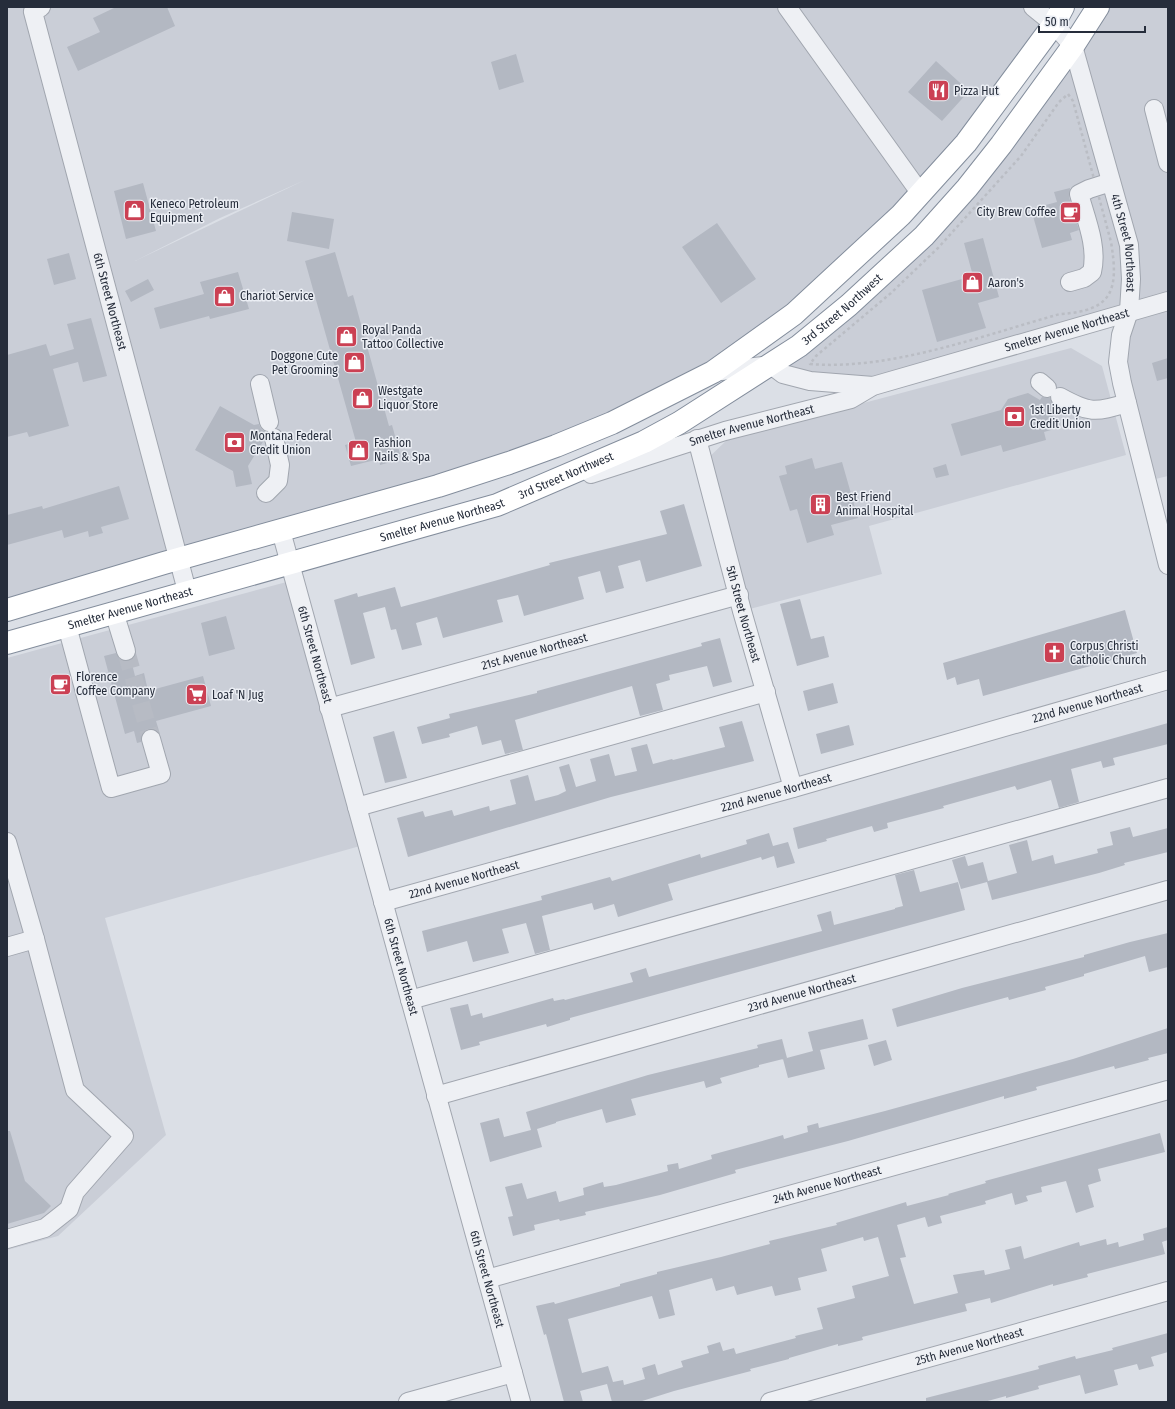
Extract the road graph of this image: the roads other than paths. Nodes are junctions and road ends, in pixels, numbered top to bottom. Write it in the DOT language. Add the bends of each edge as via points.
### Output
graph roads {
  1 [pos="787,7"];
  2 [pos="1033,7"];
  3 [pos="1098,7"];
  4 [pos="37,9"];
  5 [pos="1059,15"];
  6 [pos="1074,46"];
  7 [pos="1154,109"];
  8 [pos="1168,163"];
  9 [pos="1104,184"];
  10 [pos="921,194"];
  11 [pos="1070,282"];
  12 [pos="1168,301"];
  13 [pos="1129,311"];
  14 [pos="771,365"];
  15 [pos="713,372"];
  16 [pos="260,384"];
  17 [pos="873,386"];
  18 [pos="1049,389"];
  19 [pos="1127,403"];
  20 [pos="697,439"];
  21 [pos="266,493"];
  22 [pos="497,505"];
  23 [pos="280,531"];
  24 [pos="178,559"];
  25 [pos="290,564"];
  26 [pos="1168,564"];
  27 [pos="187,591"];
  28 [pos="739,595"];
  29 [pos="7,610"];
  30 [pos="114,612"];
  31 [pos="67,626"];
  32 [pos="7,643"];
  33 [pos="126,650"];
  34 [pos="1168,680"];
  35 [pos="766,692"];
  36 [pos="330,708"];
  37 [pos="151,739"];
  38 [pos="793,788"];
  39 [pos="1168,788"];
  40 [pos="357,807"];
  41 [pos="7,842"];
  42 [pos="1168,890"];
  43 [pos="383,902"];
  44 [pos="34,939"];
  45 [pos="7,947"];
  46 [pos="410,1000"];
  47 [pos="1168,1090"];
  48 [pos="436,1096"];
  49 [pos="7,1239"];
  50 [pos="487,1280"];
  51 [pos="1168,1291"];
  52 [pos="513,1373"];
  53 [pos="408,1402"];
  54 [pos="521,1402"];
  55 [pos="770,1402"];
  1 -- 10 [label="street"];
  2 -- 5 [label="street, 4th Street Northeast"];
  3 -- 6 [label="highway, 3rd Street Northwest"];
  4 -- 24 [label="street, 6th Street Northeast"];
  5 -- 6 [label="street, 4th Street Northeast"];
  5 -- 10 [label="highway" via="966,143"];
  6 -- 9 [label="street, 4th Street Northeast"];
  6 -- 14 [label="highway, 3rd Street Northwest" via="994,155 924,236 849,305 799,346"];
  7 -- 8 [label="street"];
  9 -- 11 [label="street" via="1079,194 1092,242 1094,262 1092,272 1084,278"];
  9 -- 13 [label="street, 4th Street Northeast" via="1128,244 1131,279"];
  10 -- 15 [label="highway" via="846,268 794,314"];
  12 -- 13 [label="street, Smelter Avenue Northeast"];
  13 -- 17 [label="street, Smelter Avenue Northeast"];
  13 -- 19 [label="street, 4th Street Northeast" via="1121,335 1118,362"];
  14 -- 15 [label="street"];
  14 -- 17 [label="street, Smelter Avenue Northeast" via="784,374 810,381"];
  14 -- 22 [label="highway, 3rd Street Northwest" via="644,442"];
  15 -- 23 [label="highway" via="612,423 556,446 438,486"];
  16 -- 21 [label="street" via="280,465 278,481"];
  17 -- 20 [label="street, Smelter Avenue Northeast" via="851,400"];
  18 -- 19 [label="street" via="1081,409 1094,411"];
  19 -- 26 [label="street, 4th Street Northeast"];
  20 -- 22 [label="street, Smelter Avenue Northeast"];
  20 -- 28 [label="street, 5th Street Northeast"];
  22 -- 25 [label="highway, Smelter Avenue Northeast"];
  23 -- 24 [label="highway"];
  23 -- 25 [label="street, 6th Street Northeast"];
  24 -- 27 [label="street, 6th Street Northeast"];
  24 -- 29 [label="highway"];
  25 -- 27 [label="highway, Smelter Avenue Northeast"];
  25 -- 36 [label="street, 6th Street Northeast"];
  27 -- 30 [label="highway, Smelter Avenue Northeast"];
  28 -- 35 [label="street, 5th Street Northeast"];
  28 -- 36 [label="street, 21st Avenue Northeast"];
  30 -- 31 [label="highway, Smelter Avenue Northeast"];
  30 -- 33 [label="street"];
  31 -- 32 [label="highway, Smelter Avenue Northeast"];
  31 -- 37 [label="street" via="111,788 161,774"];
  34 -- 38 [label="street, 22nd Avenue Northeast"];
  35 -- 38 [label="street, 5th Street Northeast"];
  35 -- 40 [label="street"];
  36 -- 40 [label="street, 6th Street Northeast"];
  38 -- 43 [label="street, 22nd Avenue Northeast"];
  39 -- 46 [label="street"];
  40 -- 43 [label="street, 6th Street Northeast"];
  41 -- 44 [label="street"];
  42 -- 48 [label="street, 23rd Avenue Northeast"];
  43 -- 46 [label="street, 6th Street Northeast"];
  44 -- 45 [label="street"];
  44 -- 49 [label="street" via="74,1090 124,1136 75,1192 69,1209 45,1228"];
  46 -- 48 [label="street, 6th Street Northeast"];
  47 -- 50 [label="street, 24th Avenue Northeast"];
  48 -- 50 [label="street, 6th Street Northeast"];
  50 -- 52 [label="street, 6th Street Northeast"];
  51 -- 55 [label="street, 25th Avenue Northeast"];
  52 -- 53 [label="street"];
  52 -- 54 [label="street, 6th Street Northeast"];
}
